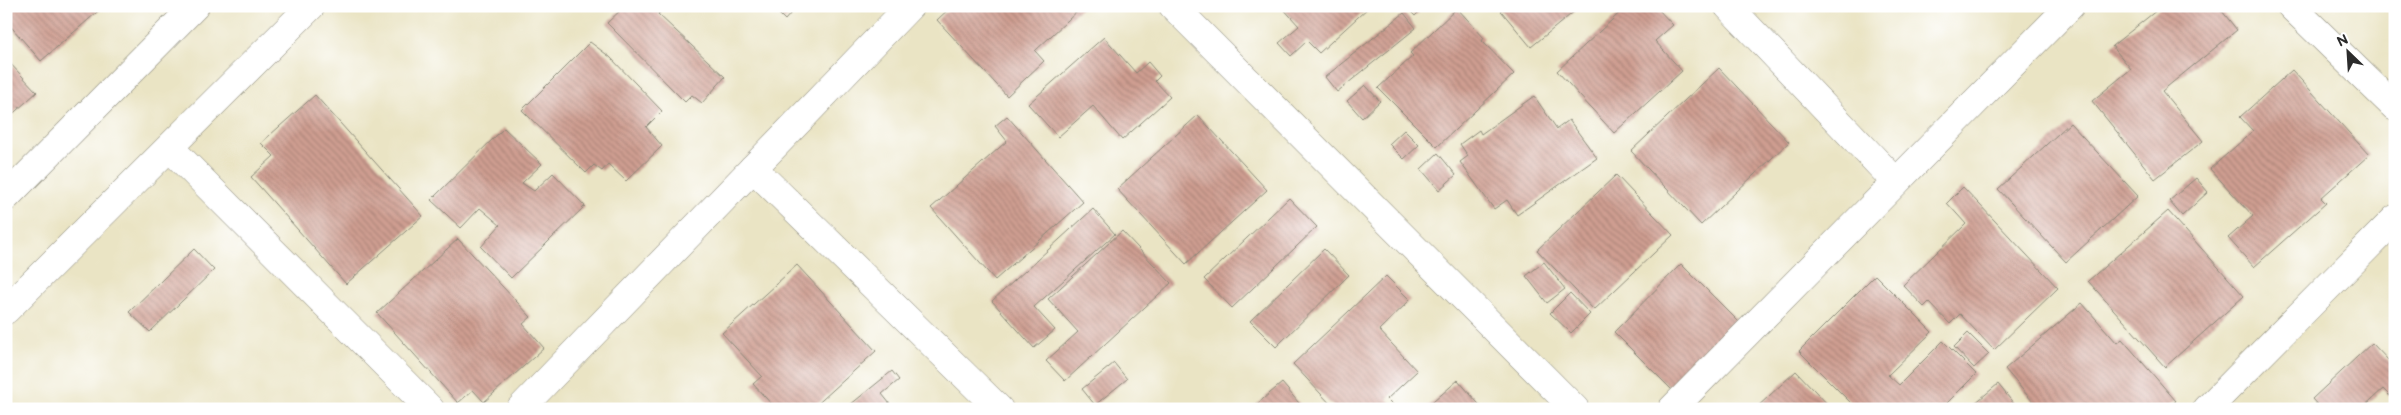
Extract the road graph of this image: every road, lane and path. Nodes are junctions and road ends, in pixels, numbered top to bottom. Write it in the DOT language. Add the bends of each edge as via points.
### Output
graph roads {
  1 [pos="195,6"];
  2 [pos="311,6"];
  3 [pos="910,6"];
  4 [pos="1173,6"];
  5 [pos="1728,6"];
  6 [pos="2070,6"];
  7 [pos="2291,6"];
  8 [pos="2395,107"];
  9 [pos="170,148"];
  10 [pos="753,168"];
  11 [pos="1896,182"];
  12 [pos="6,197"];
  13 [pos="2394,220"];
  14 [pos="6,310"];
  15 [pos="430,409"];
  16 [pos="520,409"];
  17 [pos="999,409"];
  18 [pos="1575,409"];
  19 [pos="1672,409"];
  20 [pos="2207,409"];
  1 -- 12 [label="street"];
  2 -- 9 [label="street"];
  3 -- 10 [label="street"];
  4 -- 18 [label="street"];
  5 -- 11 [label="street"];
  6 -- 11 [label="street"];
  7 -- 8 [label="street"];
  9 -- 14 [label="street"];
  9 -- 15 [label="street"];
  10 -- 16 [label="street"];
  10 -- 17 [label="street"];
  11 -- 19 [label="street"];
  13 -- 20 [label="street"];
}
